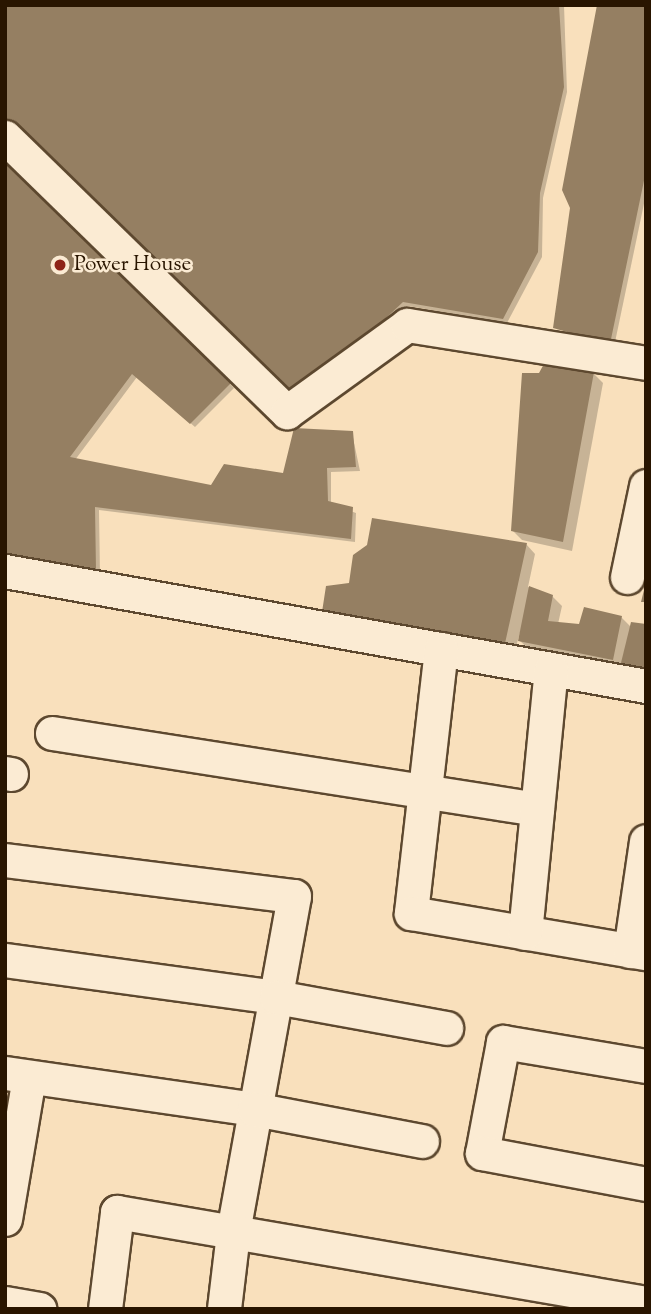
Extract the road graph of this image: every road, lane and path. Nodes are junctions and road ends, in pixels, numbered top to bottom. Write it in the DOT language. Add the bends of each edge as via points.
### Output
graph roads {
  1 [pos="5,137"];
  2 [pos="646,363"];
  3 [pos="646,486"];
  4 [pos="5,571"];
  5 [pos="627,577"];
  6 [pos="441,649"];
  7 [pos="551,669"];
  8 [pos="646,686"];
  9 [pos="52,733"];
  10 [pos="425,791"];
  11 [pos="537,809"];
  12 [pos="646,841"];
  13 [pos="5,860"];
  14 [pos="525,933"];
  15 [pos="638,952"];
  16 [pos="5,960"];
  17 [pos="276,997"];
  18 [pos="446,1028"];
  19 [pos="646,1066"];
  20 [pos="17,1075"];
  21 [pos="254,1109"];
  22 [pos="422,1141"];
  23 [pos="646,1184"];
  24 [pos="5,1219"];
  25 [pos="233,1233"];
  26 [pos="5,1303"];
  27 [pos="646,1303"];
  28 [pos="39,1309"];
  29 [pos="105,1309"];
  30 [pos="225,1309"];
  1 -- 2 [label="street" via="287,412 407,325"];
  3 -- 5 [label="street"];
  4 -- 6 [label="street"];
  6 -- 7 [label="street"];
  6 -- 10 [label="street"];
  7 -- 8 [label="street"];
  7 -- 11 [label="street"];
  9 -- 10 [label="street"];
  10 -- 11 [label="street"];
  10 -- 14 [label="street" via="411,913"];
  11 -- 14 [label="street"];
  12 -- 15 [label="street"];
  13 -- 17 [label="street" via="294,896"];
  14 -- 15 [label="street"];
  16 -- 17 [label="street"];
  17 -- 18 [label="street"];
  17 -- 21 [label="street"];
  19 -- 23 [label="street" via="503,1042 482,1153"];
  20 -- 21 [label="street"];
  20 -- 24 [label="street"];
  21 -- 22 [label="street"];
  21 -- 25 [label="street"];
  25 -- 27 [label="street"];
  25 -- 29 [label="street" via="117,1212"];
  25 -- 30 [label="street"];
  26 -- 28 [label="street"];
}
